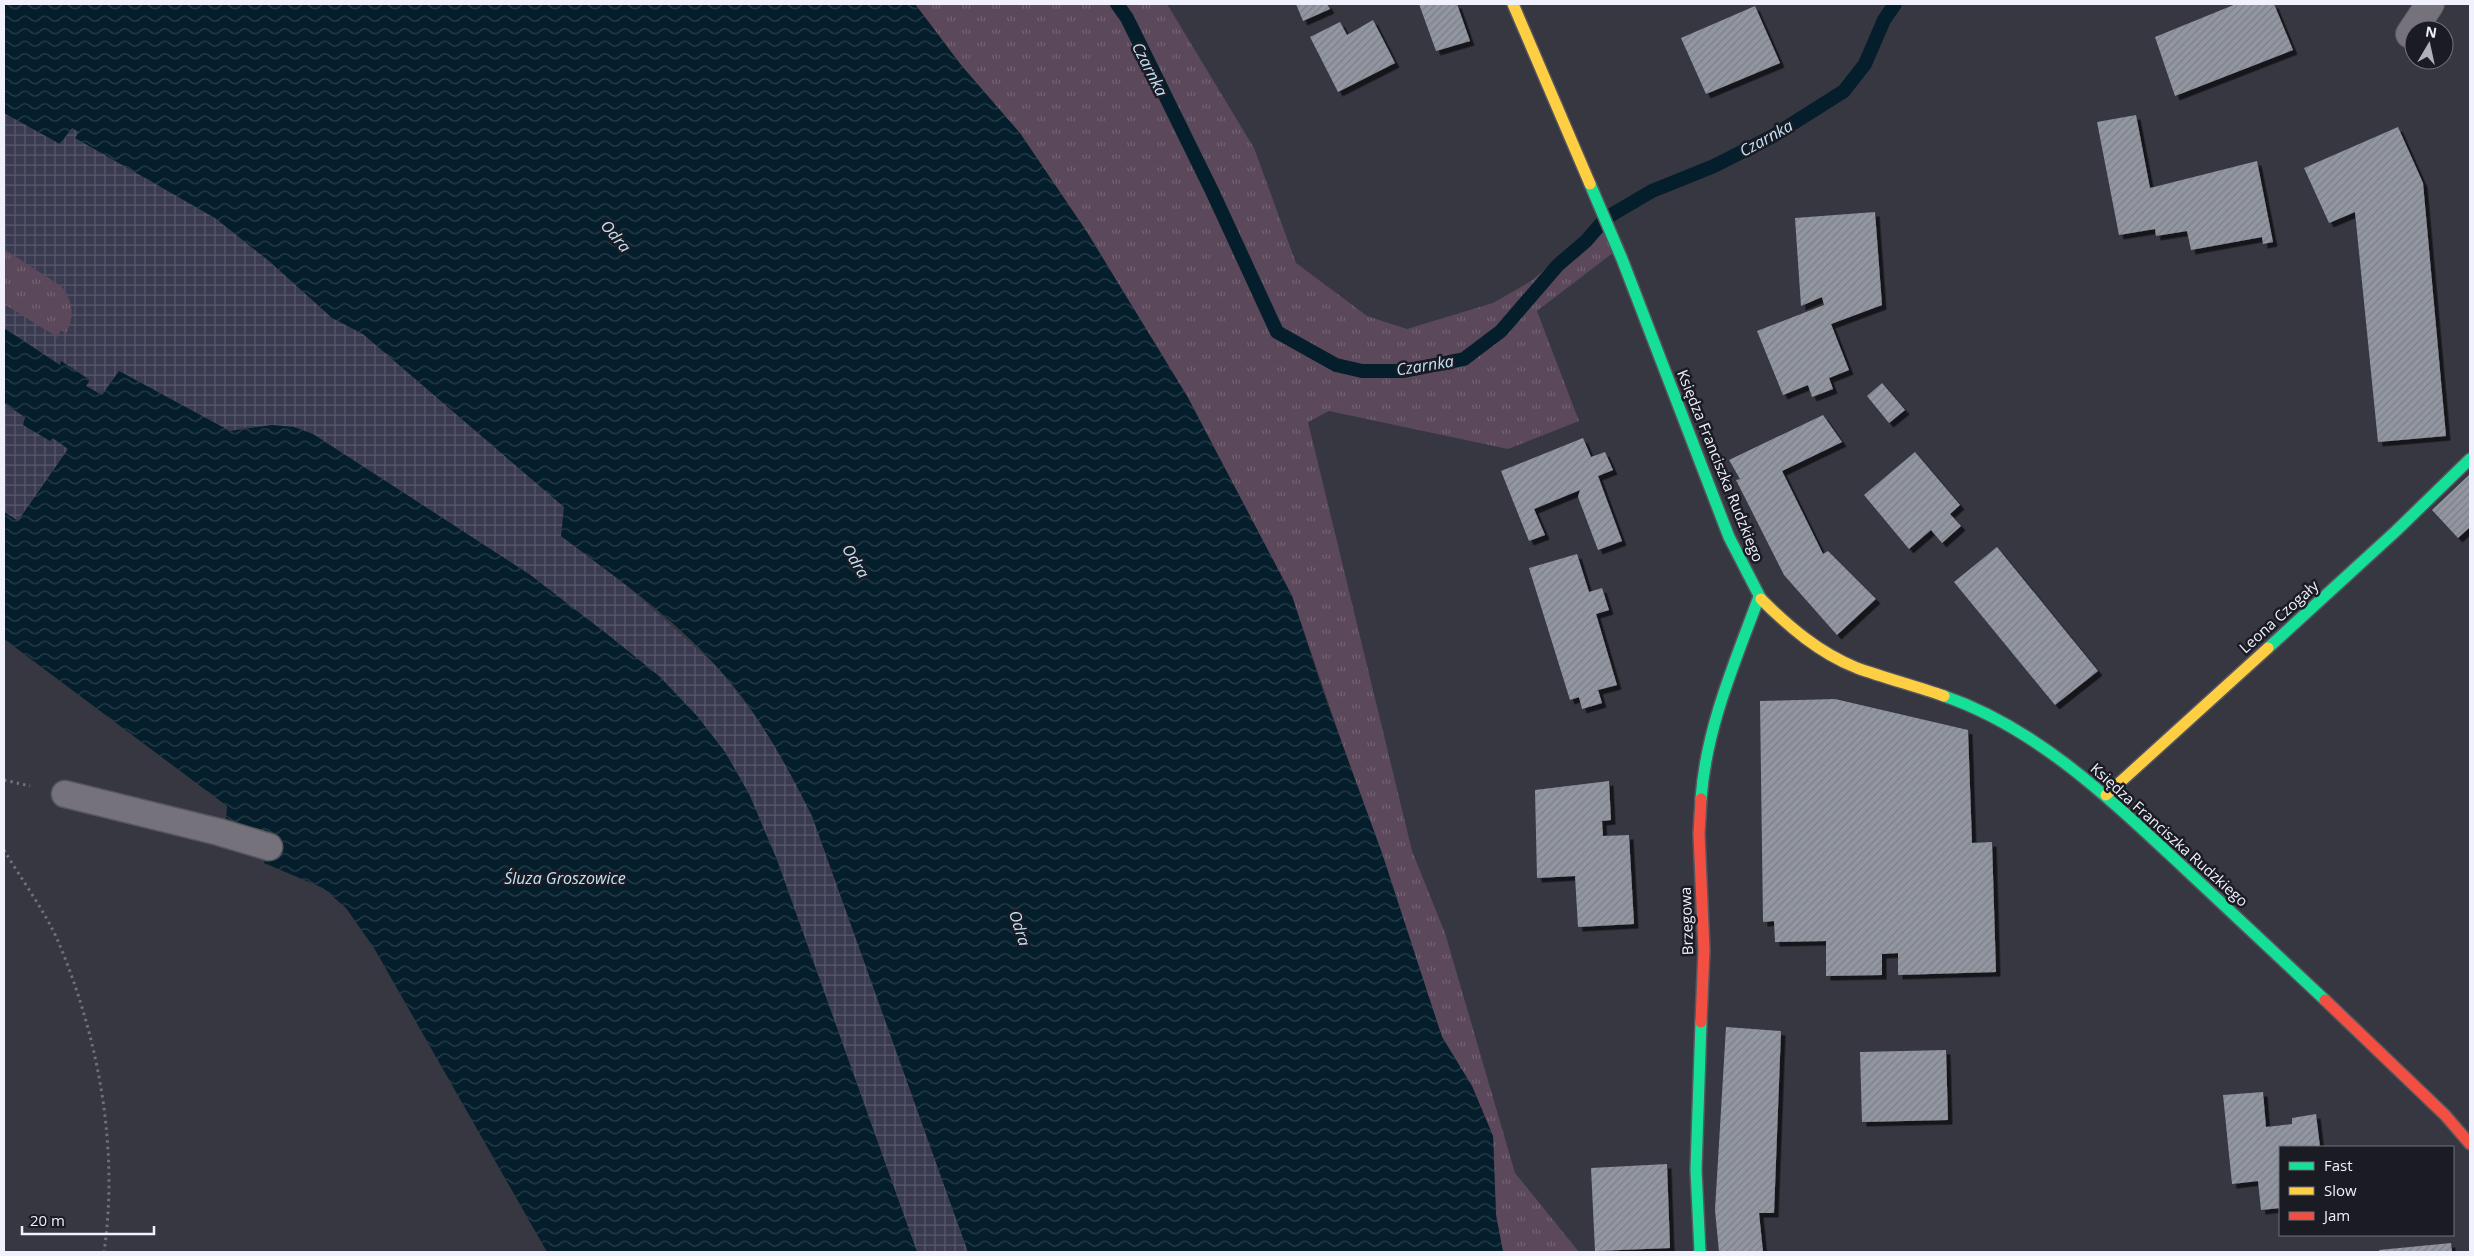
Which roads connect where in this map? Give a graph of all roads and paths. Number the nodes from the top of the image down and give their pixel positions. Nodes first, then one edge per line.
1 (1513, 4) edge
2 (2430, 4) edge
3 (2419, 20) edge
4 (2470, 459) edge
5 (1759, 597) junction
6 (64, 794) dead end
7 (2106, 795) junction
8 (269, 847) dead end
9 (4, 850) edge
10 (2470, 1144) edge
11 (104, 1252) edge
12 (1700, 1252) edge

1 - 5 street, Księdza Franciszka Rudzkiego
2 - 3 street
4 - 7 street, Leona Czogały
5 - 7 street, Księdza Franciszka Rudzkiego
5 - 12 street, Brzegowa
6 - 8 lane
7 - 10 street, Księdza Franciszka Rudzkiego
9 - 11 path

